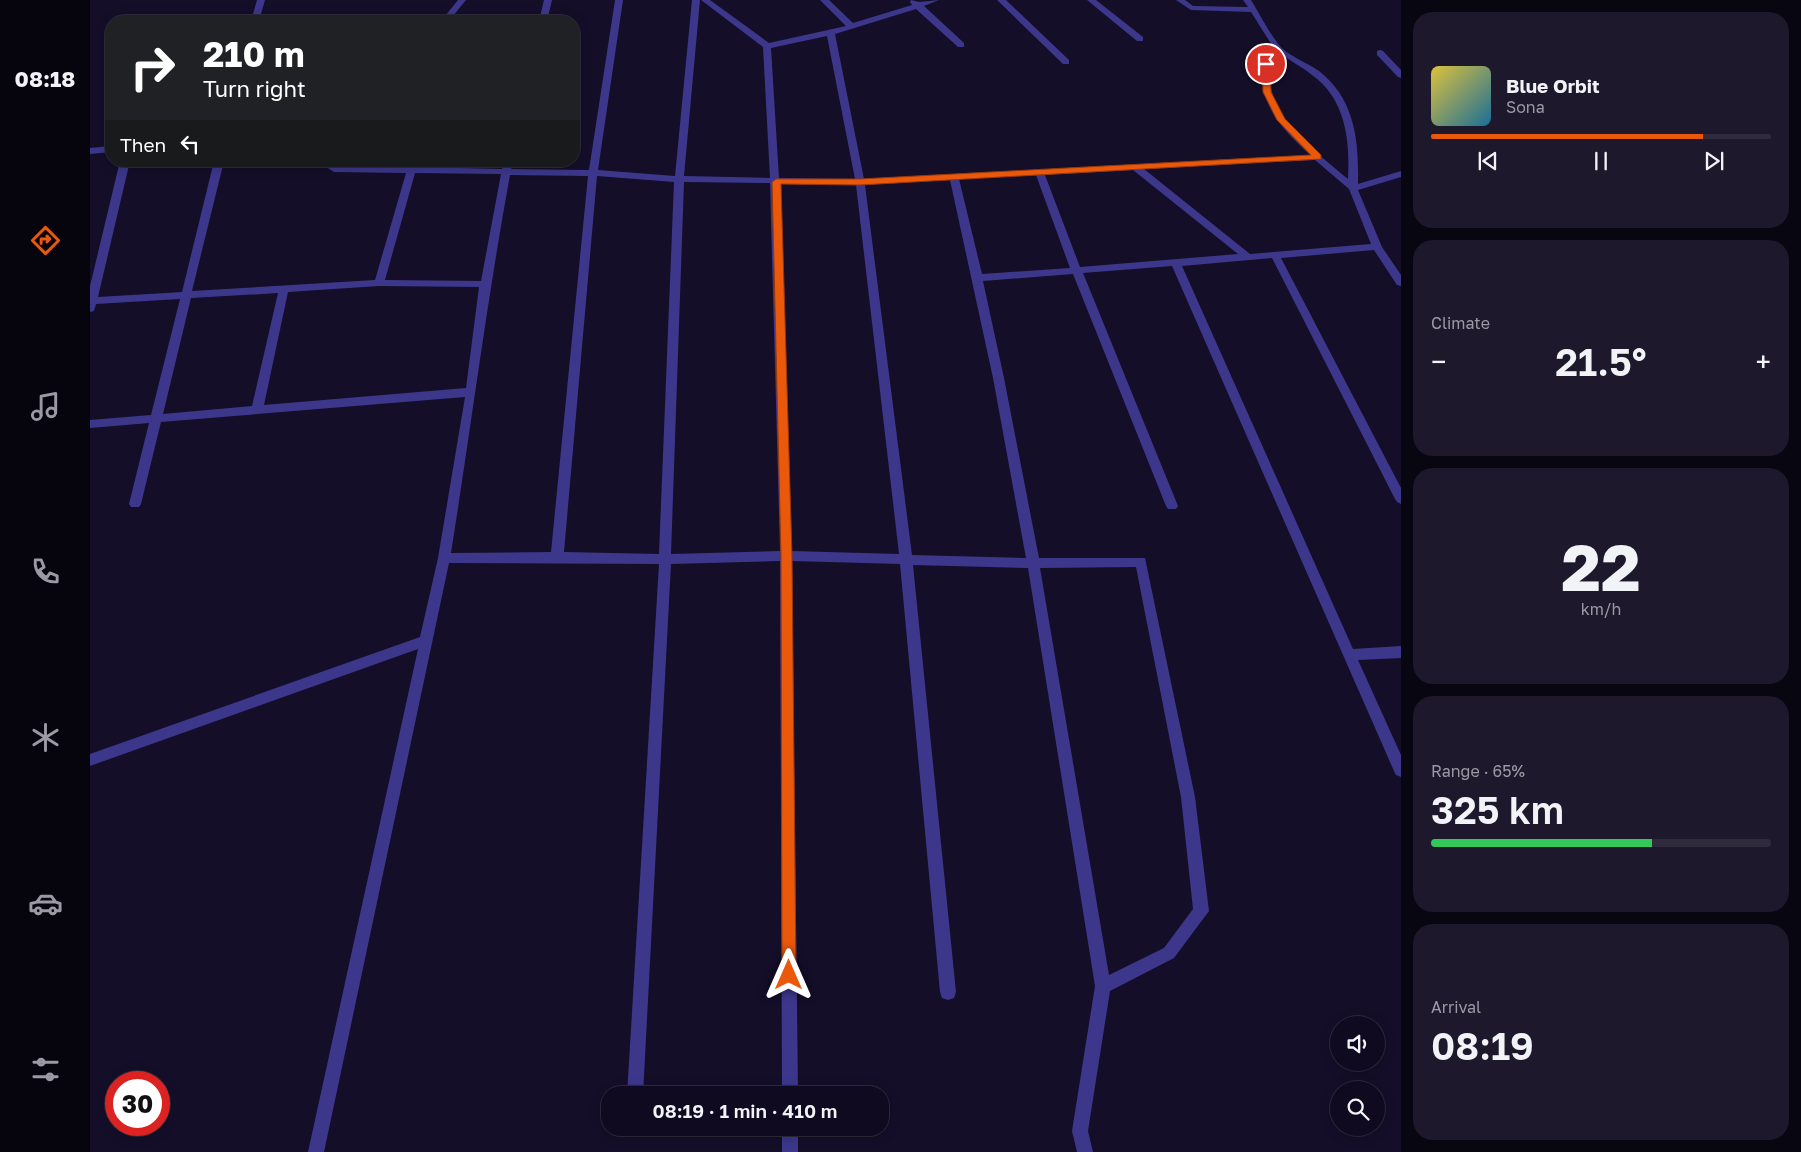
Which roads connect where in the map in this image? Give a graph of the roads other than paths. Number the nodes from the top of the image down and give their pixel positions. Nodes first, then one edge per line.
1 (261, 0) edge
2 (462, 0) edge
3 (548, 0) edge
4 (619, 0) edge
5 (696, 0) edge
6 (705, 0) edge
7 (824, 0) edge
8 (935, 0) edge
9 (1001, 0) edge
10 (1091, 0) edge
11 (1180, 0) edge
12 (1247, 0) edge
13 (914, 2) edge
14 (1254, 10) junction
15 (257, 15) edge
16 (450, 15) edge
17 (544, 15) edge
18 (852, 26) junction
19 (832, 33) junction
20 (1140, 39) dead end
21 (767, 46) junction
22 (961, 46) dead end
23 (1279, 50) junction
24 (1380, 53) dead end
25 (1066, 62) dead end
26 (1401, 75) edge
27 (105, 149) edge
28 (90, 150) edge
29 (1318, 157) junction
30 (124, 167) edge
31 (218, 167) edge
32 (331, 167) edge
33 (387, 167) edge
34 (413, 167) edge
35 (426, 167) edge
36 (506, 167) edge
37 (1136, 167) junction
38 (1039, 172) junction
39 (505, 173) junction
40 (593, 174) junction
41 (1401, 174) edge
42 (954, 177) junction
43 (679, 179) junction
44 (776, 182) junction
45 (860, 182) junction
46 (1353, 188) junction
47 (1377, 247) junction
48 (1276, 255) junction
49 (1248, 257) junction
50 (1175, 262) junction
51 (1076, 269) junction
52 (979, 278) junction
53 (379, 282) junction
54 (1401, 283) edge
55 (485, 284) junction
56 (284, 288) junction
57 (187, 295) junction
58 (91, 303) edge
59 (471, 392) junction
60 (257, 411) junction
61 (157, 419) junction
62 (90, 424) edge
63 (1401, 499) edge
64 (135, 504) dead end
65 (1172, 506) dead end
66 (787, 556) junction
67 (558, 557) junction
68 (444, 558) junction
69 (665, 559) junction
70 (906, 560) junction
71 (1033, 562) junction
72 (426, 640) junction
73 (1401, 652) edge
74 (1351, 655) junction
75 (90, 760) edge
76 (1401, 771) edge
77 (1102, 986) junction
78 (948, 992) dead end
79 (636, 1086) edge
80 (790, 1086) edge
81 (790, 1136) edge
82 (316, 1152) edge
83 (790, 1152) edge
84 (1085, 1152) edge

1 - 15 street
2 - 16 street
3 - 17 street
4 - 40 street
5 - 43 street
6 - 21 street
7 - 18 street
8 - 13 street
9 - 25 street
10 - 20 street
11 - 14 street
12 - 14 street
13 - 18 street
13 - 22 street
14 - 23 street
18 - 19 street
19 - 21 street
19 - 45 street
21 - 44 street
23 - 29 street
23 - 46 street
24 - 26 street
27 - 28 street
29 - 37 street
29 - 46 street
30 - 58 street
31 - 57 street
32 - 33 street
34 - 53 street
35 - 39 street
36 - 39 street
37 - 38 street
37 - 49 street
38 - 42 street
38 - 51 street
39 - 40 street
39 - 55 street
40 - 43 street
40 - 67 street
41 - 46 street
42 - 45 street
42 - 52 street
43 - 44 street
43 - 69 street
44 - 45 street
44 - 66 street
45 - 70 street
46 - 47 street
47 - 48 street
47 - 54 street
48 - 49 street
48 - 63 street
49 - 50 street
50 - 51 street
50 - 74 street
51 - 52 street
51 - 65 street
52 - 71 street
53 - 55 street
53 - 56 street
55 - 59 street
56 - 57 street
56 - 60 street
57 - 58 street
57 - 61 street
59 - 60 street
59 - 68 street
60 - 61 street
61 - 62 street
61 - 64 street
66 - 69 street
66 - 70 street
66 - 80 street
67 - 68 street
67 - 69 street
68 - 72 street
69 - 79 street
70 - 71 street
70 - 78 street
71 - 77 street
71 - 77 street
72 - 75 street
72 - 82 street
73 - 74 street
74 - 76 street
77 - 84 street
81 - 83 street

